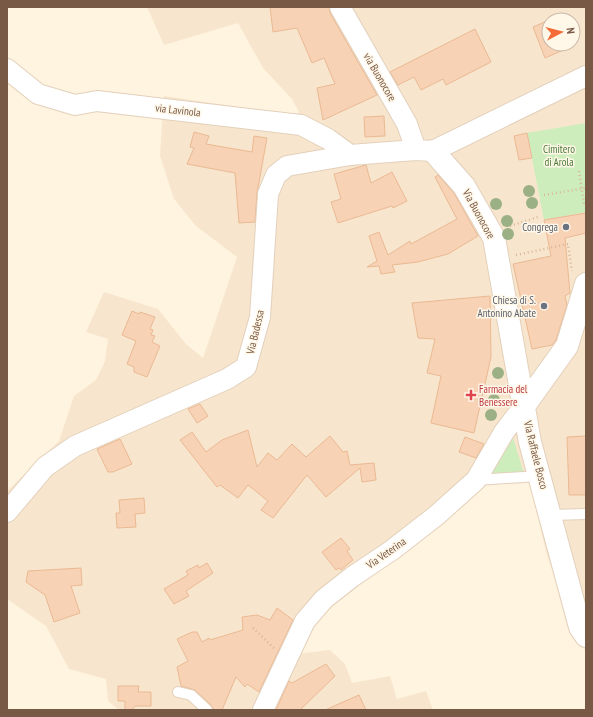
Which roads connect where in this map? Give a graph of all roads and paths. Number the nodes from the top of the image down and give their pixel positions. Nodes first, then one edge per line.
1 (340, 7) edge
2 (7, 69) edge
3 (586, 76) edge
4 (424, 150) junction
5 (350, 155) junction
6 (579, 171) dead end
7 (582, 188) junction
8 (586, 188) edge
9 (544, 195) dead end
10 (584, 204) dead end
11 (538, 217) dead end
12 (506, 228) dead end
13 (508, 256) dead end
14 (579, 278) edge
15 (558, 358) junction
16 (516, 364) junction
17 (524, 406) junction
18 (539, 476) junction
19 (476, 480) junction
20 (7, 512) edge
21 (586, 514) edge
22 (551, 515) junction
23 (253, 628) dead end
24 (586, 636) edge
25 (288, 655) junction
26 (178, 692) dead end
27 (268, 707) edge
28 (207, 710) edge

1 - 4 street, via Buonocore
2 - 5 street, via Lavinola
3 - 4 street
4 - 5 street, Via Badessa
4 - 16 street, Via Buonocore
5 - 20 street, Via Badessa
6 - 7 path
7 - 8 path
7 - 9 path
7 - 10 path
11 - 12 path
13 - 14 path
14 - 15 street, Via Raffaele Bosco
15 - 16 street
15 - 17 street, Via Raffaele Bosco
16 - 17 street, Via Buonocore
17 - 18 street, Via Raffaele Bosco
17 - 19 street, Via Veterina
18 - 19 lane
18 - 22 street, Via Raffaele Bosco
19 - 25 street, Via Veterina
21 - 22 lane
22 - 24 street, Via Raffaele Bosco
23 - 25 path
25 - 27 street, Via Veterina
26 - 28 lane

